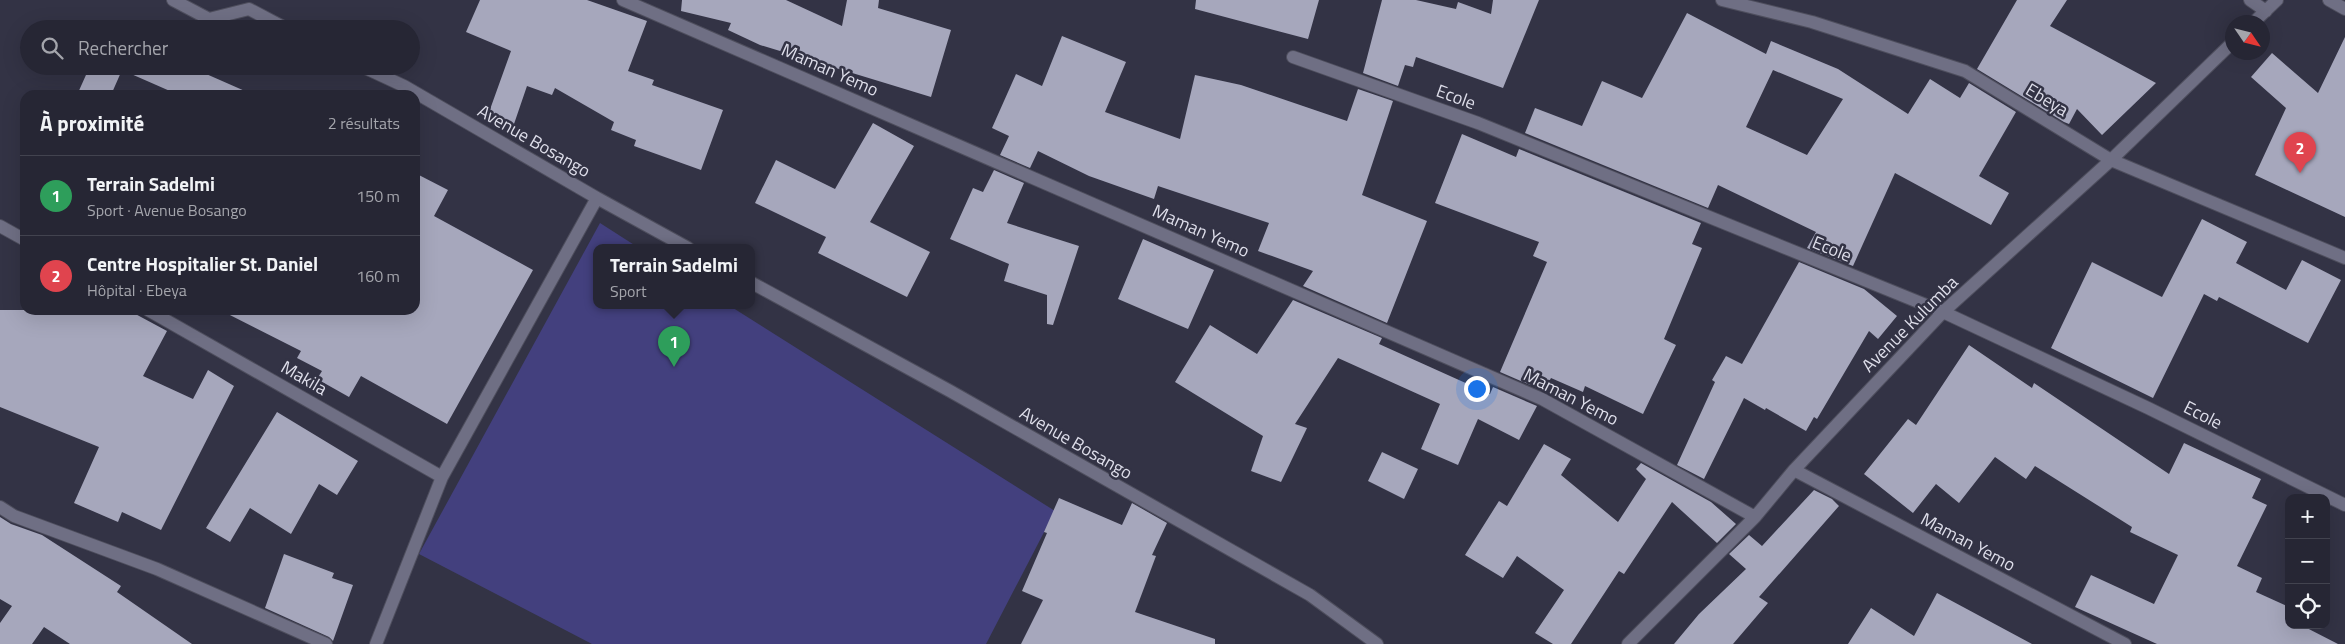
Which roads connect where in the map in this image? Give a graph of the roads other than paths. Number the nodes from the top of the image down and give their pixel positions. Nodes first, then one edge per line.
1 (173, 0) edge
2 (622, 0) edge
3 (1722, 0) edge
4 (2250, 0) edge
5 (2277, 0) edge
6 (2329, 0) edge
7 (252, 4) edge
8 (2345, 9) edge
9 (2266, 11) junction
10 (2262, 15) edge
11 (274, 20) edge
12 (2225, 50) edge
13 (1293, 57) dead end
14 (380, 75) edge
15 (411, 90) edge
16 (420, 95) edge
17 (2112, 160) junction
18 (597, 198) junction
19 (0, 226) edge
20 (20, 237) edge
21 (681, 244) edge
22 (2345, 258) edge
23 (755, 285) edge
24 (1943, 312) junction
25 (157, 315) edge
26 (1794, 470) junction
27 (442, 477) junction
28 (2345, 505) edge
29 (0, 507) edge
30 (1754, 517) junction
31 (326, 644) edge
32 (376, 644) edge
33 (1377, 644) edge
34 (1628, 644) edge
35 (2125, 644) edge

1 - 7 street
2 - 30 street, Maman Yemo
3 - 17 street, Ebeya
4 - 9 street
5 - 9 street
6 - 8 street
7 - 11 street
9 - 10 street
12 - 17 street, Avenue Kulumba
13 - 24 street, Ecole
14 - 15 street, Avenue Bosango
16 - 18 street, Avenue Bosango
17 - 22 street, Ebeya
17 - 24 street, Avenue Kulumba
18 - 21 street, Avenue Bosango
18 - 27 street
19 - 20 street
23 - 33 street, Avenue Bosango
24 - 26 street, Avenue Kulumba
24 - 28 street, Ecole
25 - 27 street, Makila
26 - 30 street, Avenue Kulumba
26 - 35 street, Maman Yemo
27 - 32 street
29 - 31 street
30 - 34 street, Avenue Kulumba

